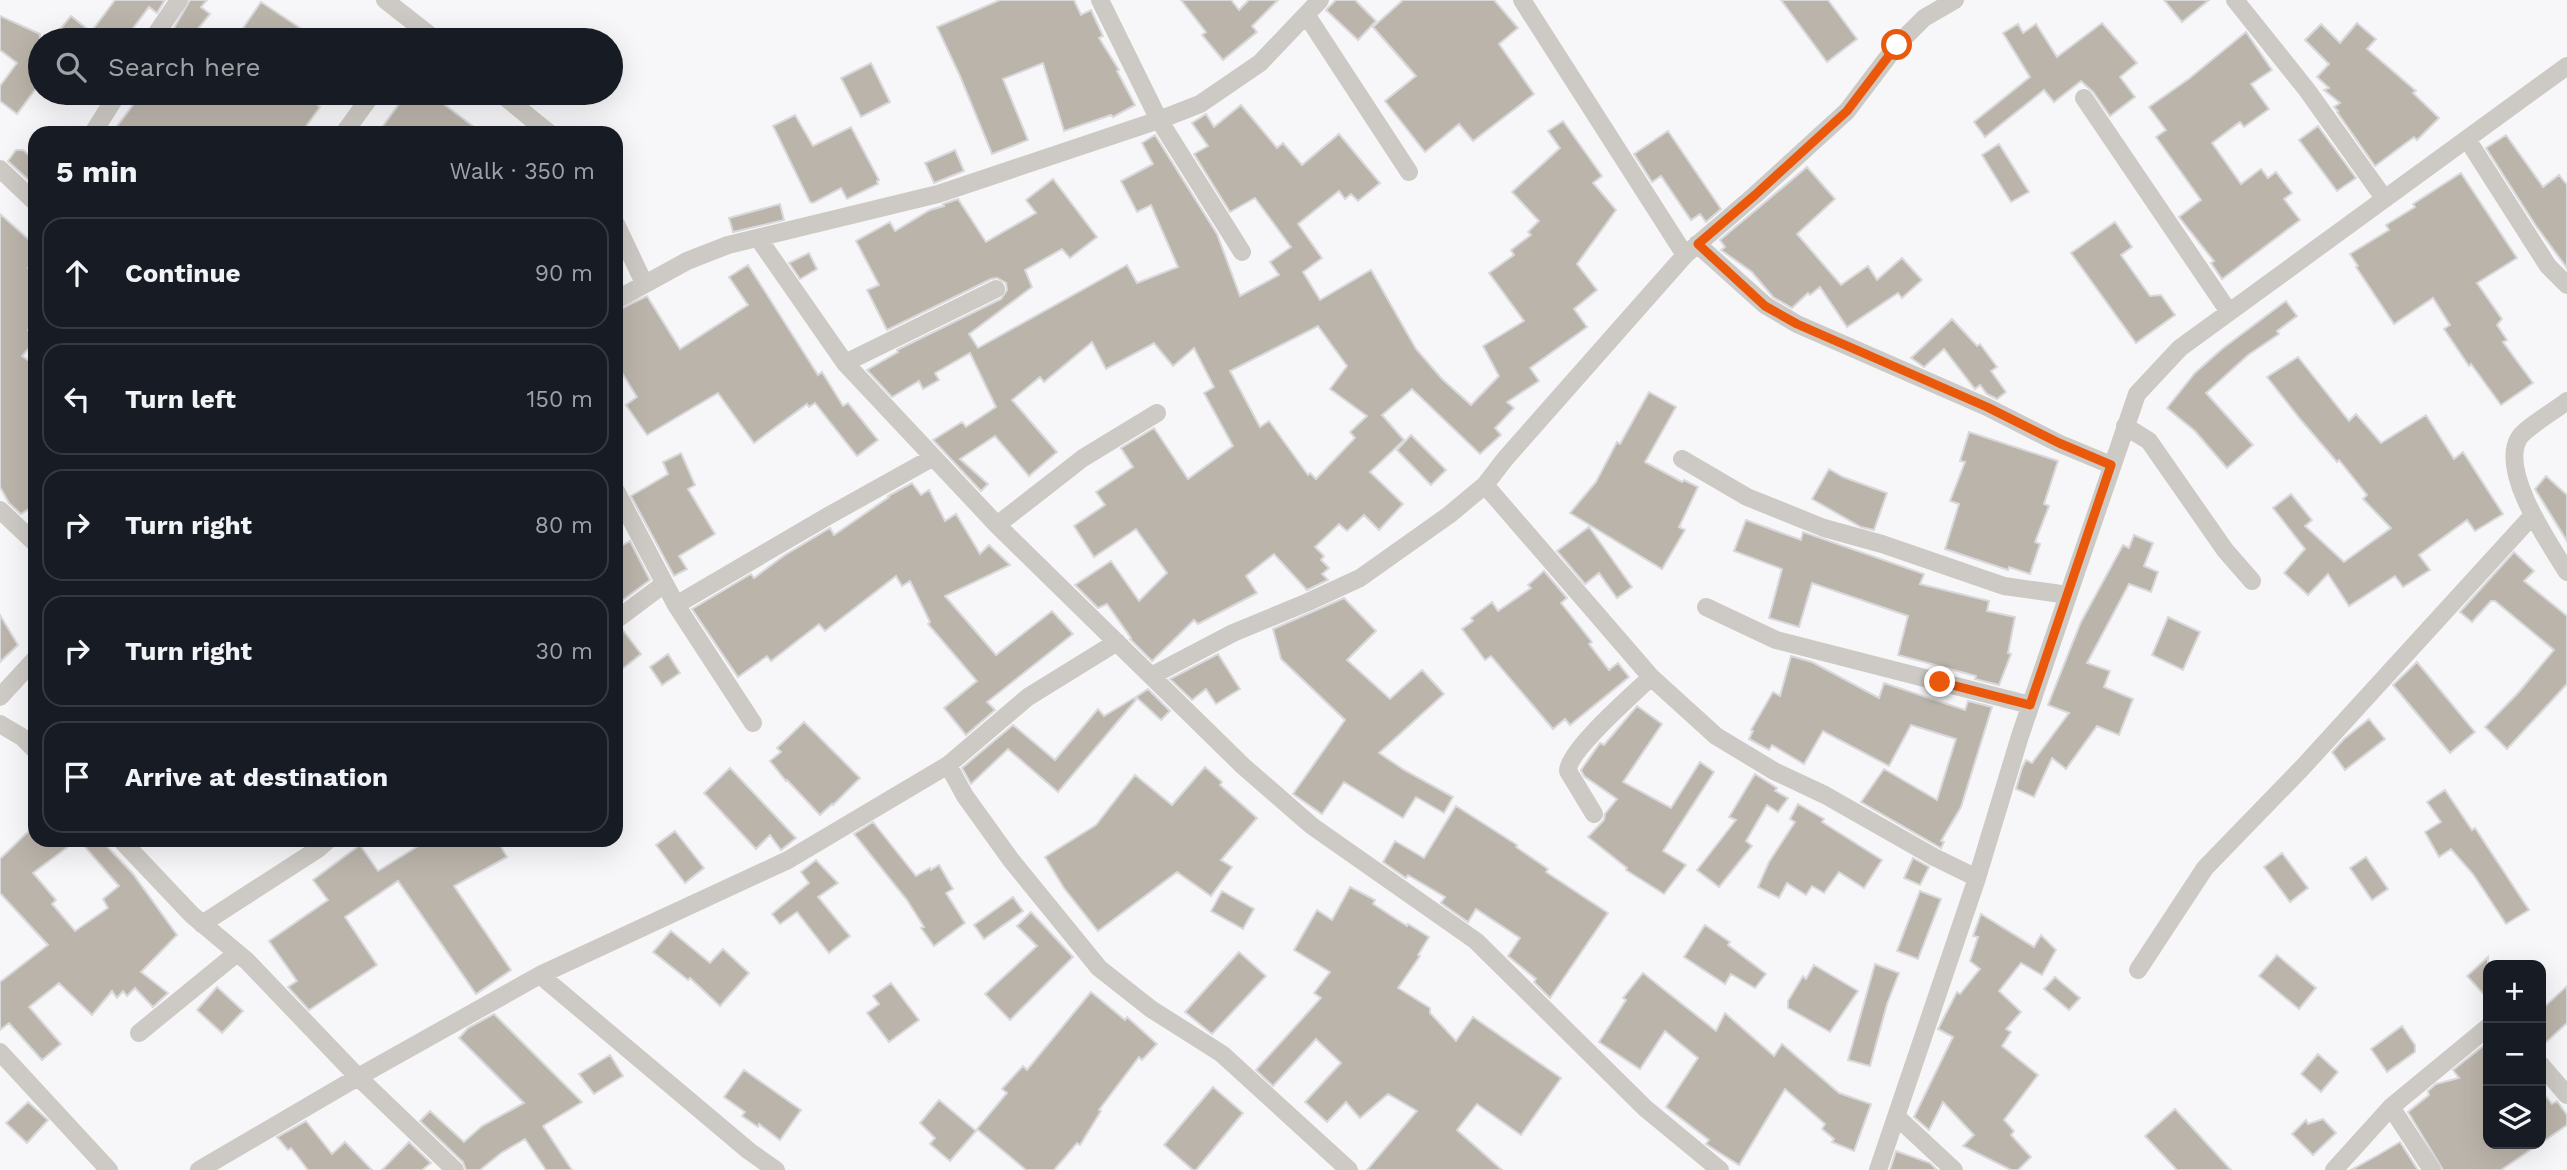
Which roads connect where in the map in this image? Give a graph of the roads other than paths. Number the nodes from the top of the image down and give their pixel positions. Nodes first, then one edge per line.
1 (179, 0) edge
2 (385, 0) edge
3 (1100, 0) edge
4 (1321, 0) edge
5 (1522, 0) edge
6 (1955, 0) edge
7 (2235, 0) edge
8 (1307, 16) junction
9 (160, 28) edge
10 (410, 28) edge
11 (2567, 66) edge
12 (2084, 99) dead end
13 (110, 105) edge
14 (364, 105) edge
15 (515, 105) edge
16 (1159, 120) junction
17 (97, 126) edge
18 (349, 126) edge
19 (540, 126) edge
20 (2467, 139) junction
21 (0, 169) edge
22 (1409, 172) dead end
23 (28, 195) edge
24 (2384, 198) junction
25 (758, 238) junction
26 (623, 239) edge
27 (1691, 250) junction
28 (1242, 252) dead end
29 (644, 283) junction
30 (2567, 285) edge
31 (996, 289) dead end
32 (623, 296) edge
33 (2229, 312) junction
34 (845, 363) junction
35 (2567, 401) edge
36 (1157, 413) dead end
37 (2125, 426) junction
38 (932, 458) junction
39 (1682, 458) dead end
40 (2111, 465) junction
41 (1485, 485) junction
42 (623, 505) edge
43 (0, 510) edge
44 (2533, 515) junction
45 (997, 525) junction
46 (28, 536) edge
47 (2567, 572) edge
48 (2252, 581) dead end
49 (664, 584) junction
50 (2068, 595) junction
51 (676, 605) junction
52 (1706, 607) dead end
53 (623, 615) edge
54 (1117, 642) junction
55 (28, 667) edge
56 (1153, 675) junction
57 (1651, 677) junction
58 (0, 697) edge
59 (2030, 705) junction
60 (753, 723) dead end
61 (0, 724) edge
62 (28, 743) edge
63 (948, 765) junction
64 (1594, 814) dead end
65 (128, 847) edge
66 (320, 847) edge
67 (1977, 878) junction
68 (202, 924) junction
69 (237, 953) junction
70 (2138, 970) dead end
71 (540, 975) junction
72 (2483, 1031) edge
73 (139, 1033) dead end
74 (0, 1052) edge
75 (2546, 1071) edge
76 (358, 1077) junction
77 (2567, 1095) edge
78 (2391, 1107) junction
79 (1896, 1117) junction
80 (109, 1170) edge
81 (199, 1170) edge
82 (455, 1170) edge
83 (776, 1170) edge
84 (1349, 1170) edge
85 (1720, 1170) edge
86 (1878, 1170) edge
87 (1954, 1170) edge
88 (2334, 1170) edge
89 (2432, 1170) edge

1 - 9 street
2 - 10 street
3 - 16 street
4 - 8 street
5 - 27 street
6 - 27 street
7 - 24 street
8 - 16 street
8 - 22 street
11 - 20 street
12 - 33 street
13 - 17 street
14 - 18 street
15 - 19 street
16 - 25 street
16 - 28 street
20 - 24 street
20 - 30 street
21 - 23 street
24 - 33 street
25 - 29 street
25 - 34 street
26 - 29 street
27 - 40 street
27 - 41 street
29 - 32 street
31 - 34 street
33 - 37 street
34 - 38 street
35 - 44 street
36 - 45 street
37 - 40 street
37 - 48 street
38 - 45 street
38 - 51 street
39 - 50 street
40 - 50 street
41 - 56 street
41 - 57 street
42 - 49 street
43 - 46 street
44 - 47 street
44 - 70 street
45 - 54 street
49 - 51 street
49 - 53 street
50 - 59 street
51 - 60 street
52 - 59 street
54 - 56 street
54 - 63 street
55 - 58 street
56 - 85 street
57 - 64 street
57 - 67 street
59 - 67 street
61 - 62 street
63 - 71 street
63 - 84 street
65 - 68 street
66 - 68 street
67 - 79 street
68 - 69 street
69 - 73 street
69 - 76 street
71 - 76 street
71 - 83 street
72 - 78 street
74 - 80 street
75 - 77 street
76 - 81 street
76 - 82 street
78 - 88 street
78 - 89 street
79 - 86 street
79 - 87 street

